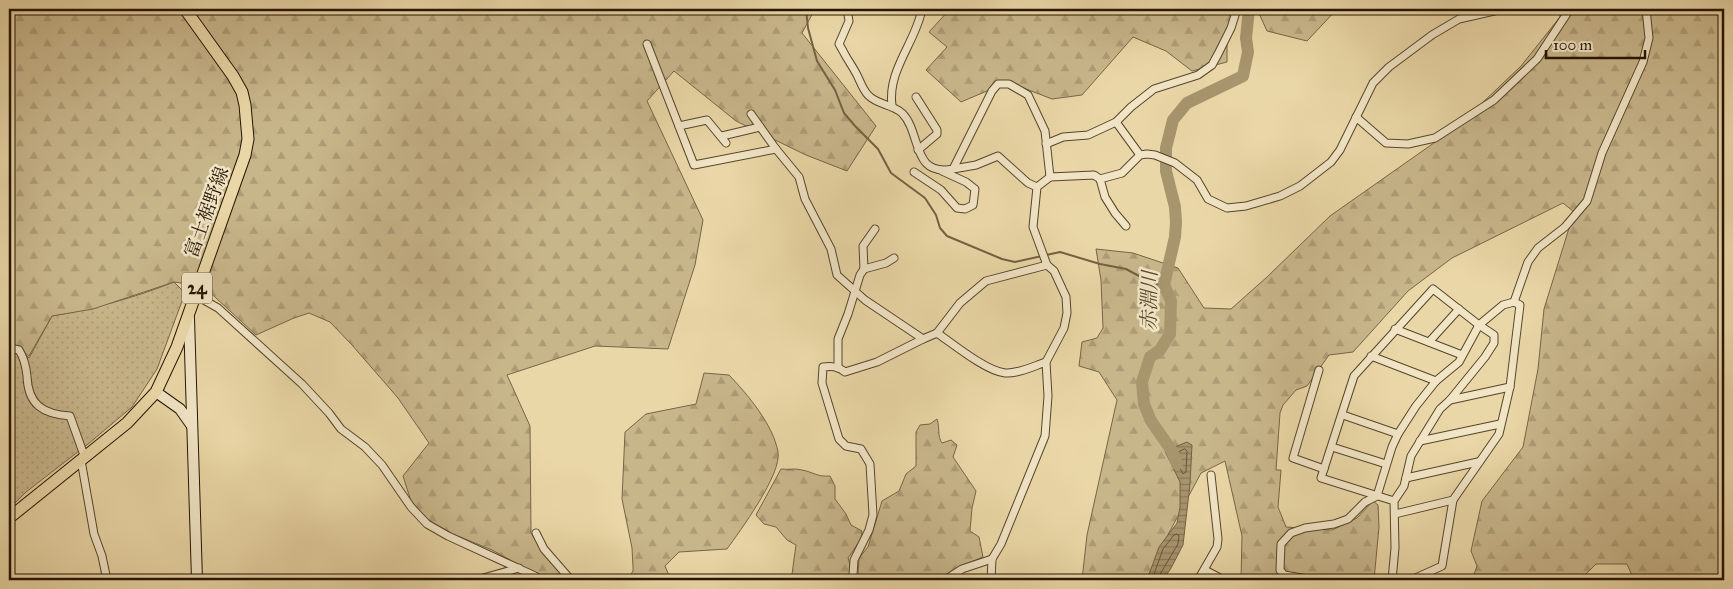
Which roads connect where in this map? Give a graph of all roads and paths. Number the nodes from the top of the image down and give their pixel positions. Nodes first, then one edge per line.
1 (185, 9) edge
2 (847, 9) edge
3 (922, 9) edge
4 (1237, 9) edge
5 (1503, 9) edge
6 (1570, 9) edge
7 (1646, 9) edge
8 (647, 44) dead end
9 (916, 97) dead end
10 (892, 106) junction
11 (751, 114) dead end
12 (1356, 116) junction
13 (1116, 122) junction
14 (679, 126) junction
15 (760, 127) junction
16 (1046, 144) junction
17 (776, 149) junction
18 (918, 150) junction
19 (1140, 155) junction
20 (953, 169) junction
21 (942, 170) junction
22 (914, 172) dead end
23 (1050, 177) junction
24 (1100, 179) junction
25 (1037, 187) junction
26 (1126, 226) dead end
27 (875, 229) dead end
28 (894, 258) dead end
29 (1046, 263) junction
30 (864, 269) junction
31 (855, 291) junction
32 (195, 295) junction
33 (1514, 302) junction
34 (1458, 308) junction
35 (189, 312) junction
36 (1479, 325) junction
37 (1396, 329) junction
38 (937, 334) junction
39 (923, 339) junction
40 (1429, 342) junction
41 (9, 348) edge
42 (1462, 355) junction
43 (1371, 356) junction
44 (1046, 362) junction
45 (838, 368) junction
46 (1319, 370) dead end
47 (1436, 381) junction
48 (1510, 387) junction
49 (156, 392) junction
50 (1450, 400) junction
51 (1343, 415) junction
52 (1500, 424) junction
53 (194, 429) junction
54 (1398, 434) junction
55 (1420, 441) junction
56 (1332, 446) junction
57 (83, 459) junction
58 (1478, 462) junction
59 (1386, 464) junction
60 (1324, 469) junction
61 (1211, 475) dead end
62 (1406, 478) junction
63 (1376, 496) junction
64 (1453, 500) junction
65 (1394, 501) junction
66 (1395, 514) junction
67 (9, 518) edge
68 (536, 533) dead end
69 (992, 559) junction
70 (519, 568) junction
71 (1205, 570) junction
72 (1284, 578) edge
73 (107, 580) edge
74 (197, 580) edge
75 (476, 580) edge
76 (541, 580) edge
77 (571, 580) edge
78 (856, 580) edge
79 (945, 580) edge
80 (991, 580) edge
81 (1198, 580) edge
82 (1224, 580) edge
83 (1314, 580) edge
84 (1392, 580) edge
85 (1411, 580) edge

1 - 32 main road, 富士裾野線 / 24
2 - 10 street
3 - 10 street
4 - 13 street
5 - 12 street
6 - 12 street
7 - 33 street
8 - 14 street
9 - 18 street
10 - 18 street
11 - 15 street
12 - 19 street
13 - 16 street
13 - 19 street
14 - 15 street
14 - 17 street
15 - 17 street
16 - 20 street
16 - 23 street
17 - 31 street
18 - 21 street
19 - 24 street
20 - 21 street
20 - 25 street
21 - 22 street
23 - 24 street
23 - 25 street
24 - 26 street
25 - 29 street
27 - 30 street
28 - 30 street
29 - 38 street
29 - 44 street
30 - 31 street
31 - 39 street
31 - 45 street
32 - 35 main road, 富士裾野線 / 24
32 - 70 street
33 - 36 street
33 - 48 street
34 - 36 street
34 - 37 street
34 - 40 street
35 - 49 main road, 富士裾野線 / 24
35 - 53 street
36 - 42 street
36 - 50 street
37 - 40 street
37 - 43 street
38 - 39 street
38 - 44 street
39 - 45 street
40 - 42 street
41 - 57 street
42 - 47 street
43 - 47 street
43 - 51 street
44 - 69 street
45 - 78 street
46 - 60 street
47 - 54 street
48 - 50 street
48 - 52 street
49 - 53 street
49 - 57 main road, 富士裾野線 / 24
50 - 55 street
51 - 54 street
51 - 56 street
52 - 55 street
52 - 58 street
53 - 74 street
54 - 59 street
55 - 62 street
56 - 59 street
56 - 60 street
57 - 67 main road, 富士裾野線 / 24
57 - 73 street
58 - 62 street
58 - 64 street
59 - 63 street
60 - 63 street
61 - 71 street
62 - 65 street
63 - 65 street
63 - 72 street
64 - 66 street
64 - 85 street
65 - 66 street
66 - 84 street
68 - 77 street
69 - 79 street
69 - 80 street
70 - 75 street
70 - 76 street
71 - 81 street
71 - 82 street
72 - 83 street

